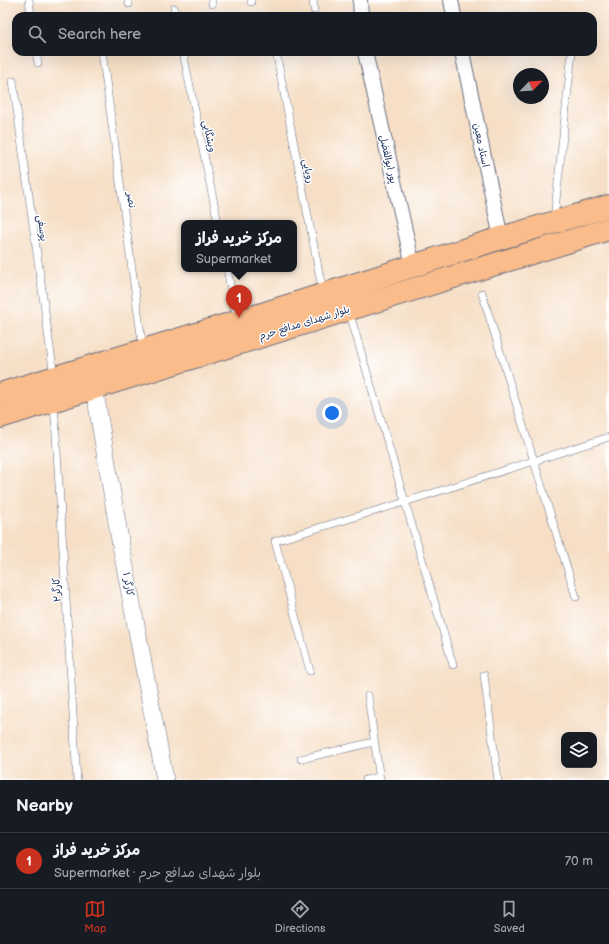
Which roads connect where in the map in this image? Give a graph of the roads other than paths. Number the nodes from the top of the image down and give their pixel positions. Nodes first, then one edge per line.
1 (29, 0) edge
2 (313, 0) edge
3 (360, 0) edge
4 (451, 0) edge
5 (174, 8) dead end
6 (314, 10) dead end
7 (30, 12) edge
8 (174, 12) edge
9 (361, 12) edge
10 (453, 12) edge
11 (37, 56) edge
12 (103, 56) edge
13 (184, 56) edge
14 (277, 56) edge
15 (366, 56) edge
16 (463, 56) edge
17 (572, 56) edge
18 (38, 63) dead end
19 (13, 81) dead end
20 (609, 206) edge
21 (217, 220) edge
22 (553, 224) junction
23 (608, 232) edge
24 (501, 238) junction
25 (413, 266) junction
26 (228, 272) edge
27 (482, 293) dead end
28 (323, 295) junction
29 (349, 309) junction
30 (238, 321) junction
31 (143, 350) junction
32 (54, 377) junction
33 (94, 387) junction
34 (0, 394) edge
35 (54, 400) junction
36 (0, 416) edge
37 (609, 437) edge
38 (534, 461) junction
39 (405, 502) junction
40 (576, 597) dead end
41 (453, 665) dead end
42 (310, 670) dead end
43 (484, 675) dead end
44 (368, 696) dead end
45 (374, 742) junction
46 (301, 759) dead end
47 (380, 779) edge
48 (77, 780) edge
49 (165, 780) edge
50 (366, 780) edge
51 (498, 780) edge

1 - 7 lane
2 - 6 lane
3 - 9 street
4 - 10 street
5 - 8 lane
11 - 18 lane
12 - 31 lane, نصر
13 - 21 lane, ویشگایی
14 - 28 lane, رویایی
15 - 25 street, پور ابوالفضل
16 - 24 street, استاد معین
17 - 22 lane
19 - 32 lane, یوسفی
20 - 22 main road, بلوار شهدای مدافع حرم
22 - 24 main road, بلوار شهدای مدافع حرم
23 - 29 main road, بلوار شهدای مدافع حرم
24 - 25 main road, بلوار شهدای مدافع حرم
25 - 28 main road, بلوار شهدای مدافع حرم
26 - 30 lane
27 - 38 lane
28 - 30 main road, بلوار شهدای مدافع حرم
29 - 33 main road, بلوار شهدای مدافع حرم
29 - 39 lane
30 - 31 main road, بلوار شهدای مدافع حرم
31 - 32 main road, بلوار شهدای مدافع حرم
32 - 34 main road, بلوار شهدای مدافع حرم
33 - 35 main road, بلوار شهدای مدافع حرم
33 - 49 street, کارگر ۱
35 - 36 main road, بلوار شهدای مدافع حرم
35 - 48 lane, کارگر۲
37 - 38 lane
38 - 39 lane
38 - 40 lane
39 - 41 lane
39 - 42 lane
43 - 51 lane
44 - 45 lane
45 - 46 lane
45 - 47 lane
47 - 50 lane

